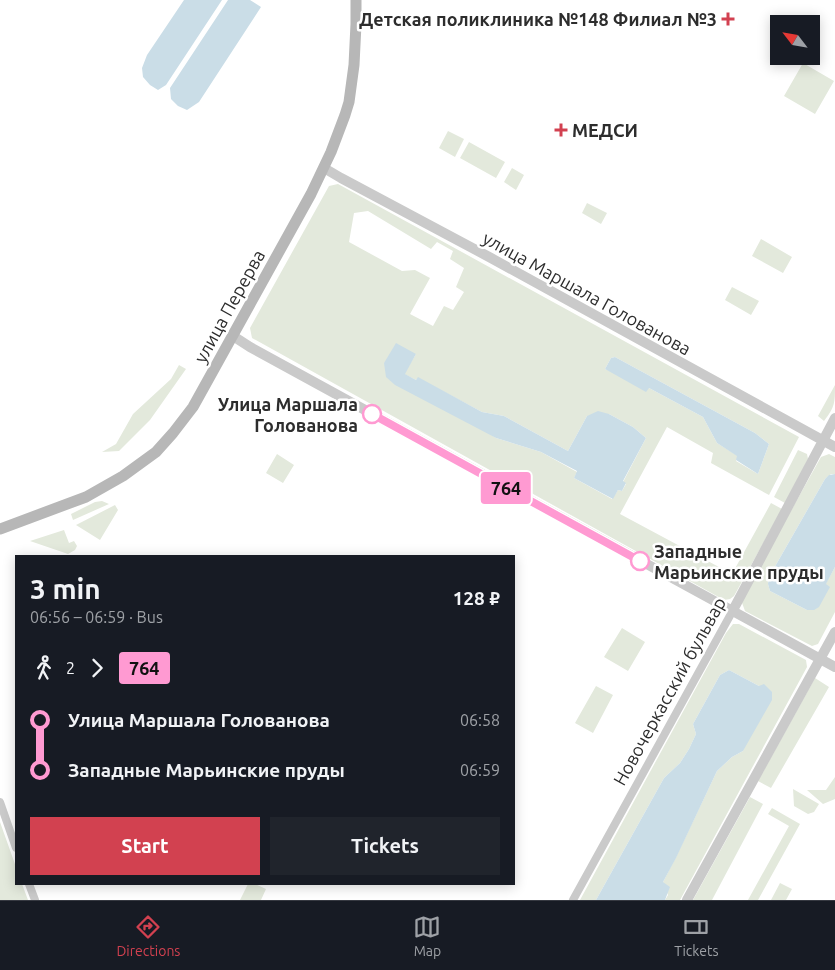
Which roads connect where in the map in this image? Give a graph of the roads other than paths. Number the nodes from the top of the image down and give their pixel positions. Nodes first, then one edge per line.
1 (356, 0) edge
2 (324, 168) junction
3 (233, 336) junction
4 (835, 418) edge
5 (823, 440) junction
6 (835, 447) edge
7 (0, 529) edge
8 (732, 612) junction
9 (835, 632) edge
10 (820, 659) junction
11 (835, 668) edge
12 (0, 802) edge
13 (15, 845) edge
14 (29, 885) edge
15 (35, 900) edge
16 (573, 900) edge
17 (687, 900) edge

1 - 2 main road, улица Перерва
2 - 3 main road, улица Перерва
2 - 5 street, улица Маршала Голованова
3 - 7 main road, улица Перерва
3 - 8 street
4 - 5 street, Новочеркасский бульвар
5 - 6 street, улица Маршала Голованова
5 - 8 street, Новочеркасский бульвар
8 - 10 street
8 - 16 street, Новочеркасский бульвар
9 - 10 street
10 - 11 street
10 - 17 street
12 - 13 street
14 - 15 street

